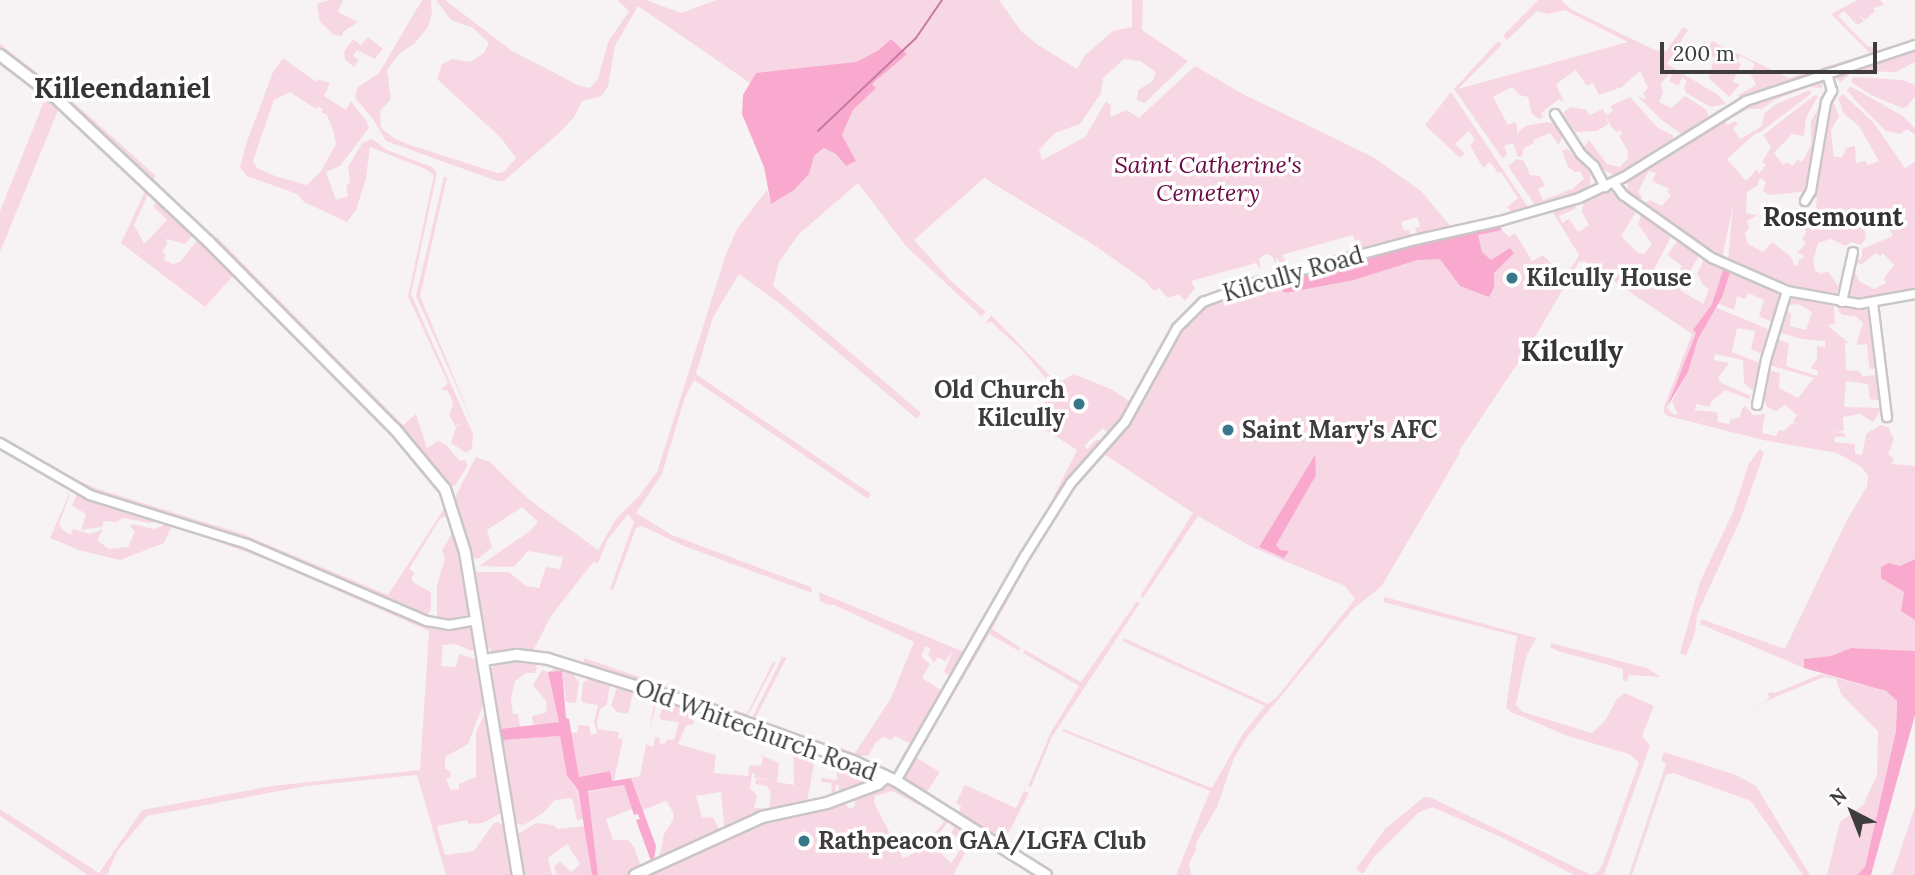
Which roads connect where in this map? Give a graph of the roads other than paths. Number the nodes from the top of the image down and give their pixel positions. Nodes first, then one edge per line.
1 (1915, 45) edge
2 (0, 55) edge
3 (1827, 74) junction
4 (1555, 114) dead end
5 (1610, 185) junction
6 (1805, 201) dead end
7 (1853, 252) dead end
8 (1787, 291) junction
9 (1915, 294) edge
10 (1842, 302) junction
11 (1873, 303) junction
12 (1757, 405) dead end
13 (1887, 417) dead end
14 (0, 443) edge
15 (477, 620) junction
16 (484, 660) junction
17 (891, 779) junction
18 (518, 875) edge
19 (635, 875) edge
20 (1046, 875) edge

1 - 3 street, Kilcully Road
2 - 15 street
3 - 5 street, Kilcully Road
3 - 6 street
4 - 5 street
5 - 8 street
5 - 17 street, Kilcully Road
7 - 10 street
8 - 10 street
8 - 12 street
9 - 11 street
10 - 11 street
11 - 13 street
14 - 15 street
15 - 16 street
16 - 17 street, Old Whitechurch Road
16 - 18 street
17 - 19 street
17 - 20 street, Old Whitechurch Road

